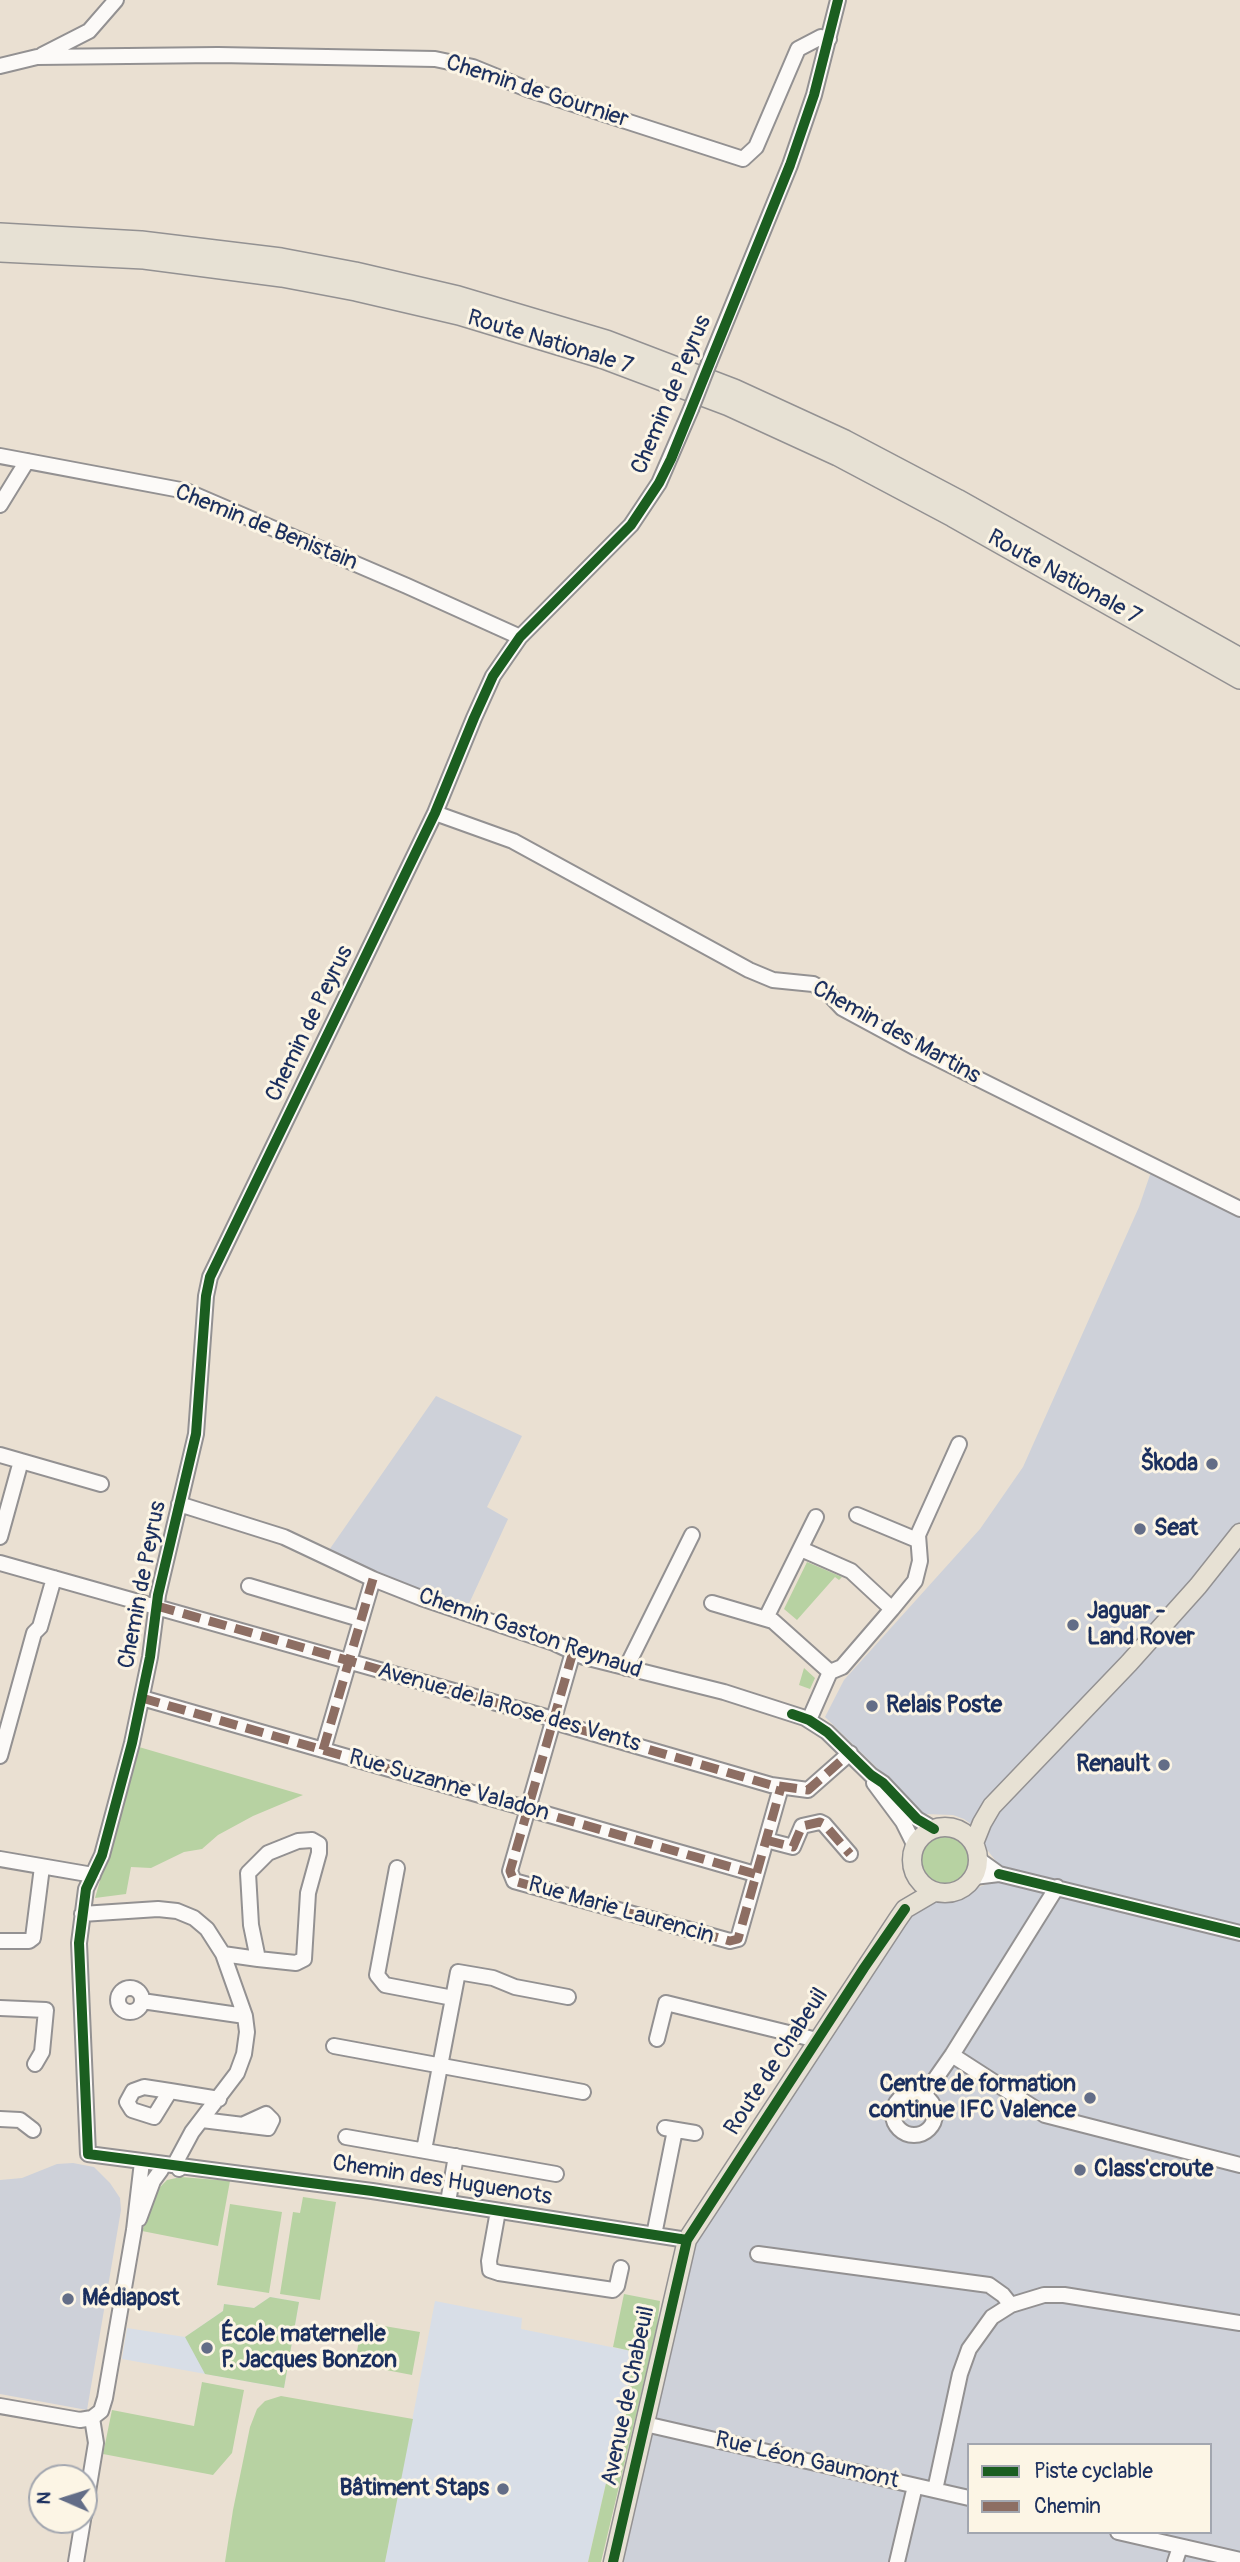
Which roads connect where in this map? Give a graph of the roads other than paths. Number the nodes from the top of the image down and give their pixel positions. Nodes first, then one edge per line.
1 (116, 0) edge
2 (838, 0) edge
3 (829, 39) junction
4 (37, 57) junction
5 (0, 66) edge
6 (0, 234) edge
7 (0, 251) edge
8 (0, 456) edge
9 (27, 461) junction
10 (0, 505) edge
11 (520, 637) junction
12 (1240, 659) edge
13 (1240, 678) edge
14 (435, 813) junction
15 (1240, 1209) edge
16 (959, 1444) dead end
17 (0, 1455) edge
18 (21, 1461) junction
19 (102, 1484) dead end
20 (179, 1504) junction
21 (857, 1515) dead end
22 (816, 1517) dead end
23 (1240, 1533) edge
24 (692, 1535) dead end
25 (0, 1537) edge
26 (917, 1541) junction
27 (801, 1549) junction
28 (0, 1563) edge
29 (54, 1578) junction
30 (373, 1579) junction
31 (249, 1586) dead end
32 (712, 1603) dead end
33 (157, 1606) junction
34 (892, 1609) junction
35 (766, 1618) junction
36 (360, 1619) junction
37 (573, 1652) junction
38 (348, 1661) junction
39 (626, 1668) junction
40 (830, 1672) junction
41 (142, 1698) junction
42 (809, 1720) junction
43 (554, 1722) junction
44 (323, 1750) junction
45 (850, 1753) junction
46 (0, 1756) edge
47 (871, 1775) junction
48 (781, 1787) junction
49 (992, 1807) junction
50 (529, 1809) junction
51 (934, 1829) junction
52 (958, 1829) junction
53 (765, 1840) junction
54 (915, 1846) junction
55 (976, 1851) junction
56 (850, 1854) dead end
57 (0, 1859) edge
58 (42, 1867) junction
59 (397, 1868) dead end
60 (755, 1874) junction
61 (999, 1874) junction
62 (93, 1875) junction
63 (915, 1875) junction
64 (974, 1877) junction
65 (1056, 1887) junction
66 (934, 1892) junction
67 (905, 1909) junction
68 (82, 1914) junction
69 (1240, 1933) edge
70 (0, 1941) edge
71 (223, 1954) junction
72 (258, 1959) junction
73 (568, 1997) dead end
74 (453, 1998) junction
75 (142, 2001) dead end
76 (0, 2008) edge
77 (245, 2016) junction
78 (657, 2039) dead end
79 (817, 2040) junction
80 (334, 2046) dead end
81 (951, 2056) junction
82 (35, 2064) dead end
83 (440, 2066) junction
84 (170, 2091) dead end
85 (583, 2092) dead end
86 (924, 2095) dead end
87 (219, 2099) junction
88 (0, 2119) edge
89 (202, 2120) junction
90 (242, 2125) dead end
91 (33, 2130) dead end
92 (695, 2133) dead end
93 (346, 2137) dead end
94 (424, 2150) junction
95 (88, 2154) joint
96 (456, 2156) junction
97 (1240, 2165) edge
98 (182, 2167) junction
99 (151, 2168) junction
100 (556, 2174) dead end
101 (447, 2202) junction
102 (498, 2211) junction
103 (134, 2230) junction
104 (654, 2235) junction
105 (687, 2240) junction
106 (758, 2254) dead end
107 (621, 2268) dead end
108 (1011, 2305) junction
109 (1240, 2323) edge
110 (0, 2406) edge
111 (92, 2418) junction
112 (645, 2424) junction
113 (93, 2464) edge
114 (915, 2486) junction
115 (935, 2490) junction
116 (967, 2498) edge
117 (81, 2534) edge
118 (1126, 2534) edge
119 (1181, 2547) junction
120 (1240, 2560) edge
121 (76, 2562) edge
122 (613, 2562) edge
123 (897, 2562) edge
124 (1175, 2562) edge

1 - 4 street
2 - 3 street, Chemin de Peyrus
3 - 4 street, Chemin de Gournier
3 - 11 street, Chemin de Peyrus, bridge
4 - 5 street, Chemin de Gournier
6 - 12 highway, Route Nationale 7
7 - 13 highway, Route Nationale 7
8 - 9 street, Chemin de Benistain
9 - 10 street
9 - 11 street, Chemin de Benistain
11 - 14 street, Chemin de Peyrus
14 - 15 street, Chemin des Martins
14 - 20 street, Chemin de Peyrus
16 - 26 street
17 - 18 street
18 - 19 street
18 - 25 street
20 - 30 street, Chemin Gaston Reynaud
20 - 33 street, Chemin de Peyrus
21 - 26 street
22 - 27 street
23 - 49 main road
24 - 39 street
26 - 34 street
27 - 34 street
27 - 35 street
28 - 29 street, Avenue de la Rose des Vents
29 - 33 street, Avenue de la Rose des Vents
29 - 46 street
30 - 36 street
30 - 37 street, Chemin Gaston Reynaud
31 - 36 street
32 - 35 street
33 - 38 street, Avenue de la Rose des Vents
33 - 41 street, Chemin de Peyrus
34 - 40 street
35 - 40 street
36 - 38 street
37 - 39 street, Chemin Gaston Reynaud
37 - 43 street, Rue Marie Laurencin
38 - 43 street, Avenue de la Rose des Vents
38 - 44 street
39 - 42 street, Chemin Gaston Reynaud
40 - 42 street
41 - 44 street, Rue Suzanne Valadon
41 - 62 street, Chemin de Peyrus
42 - 45 street, Chemin Gaston Reynaud
43 - 48 street, Avenue de la Rose des Vents
43 - 50 street, Rue Marie Laurencin
44 - 50 street, Rue Suzanne Valadon
45 - 47 street, Chemin Gaston Reynaud
45 - 48 street, Avenue de la Rose des Vents
47 - 51 street, Chemin Gaston Reynaud
47 - 54 street, Chemin Gaston Reynaud
48 - 53 street, Rue Marie Laurencin
49 - 52 main road
49 - 55 main road
50 - 60 street, Rue Suzanne Valadon
50 - 60 street, Rue Marie Laurencin
51 - 52 main road
51 - 54 main road
52 - 55 main road
53 - 56 street
53 - 60 street, Rue Marie Laurencin
54 - 63 main road
55 - 61 street
55 - 64 main road
57 - 58 street
58 - 62 street
58 - 70 street
59 - 74 street
61 - 64 street
61 - 65 street
62 - 68 street, Chemin de Peyrus
63 - 66 main road
63 - 67 main road, Route de Chabeuil
64 - 66 main road
65 - 69 street
65 - 81 street
66 - 67 main road, Route de Chabeuil
67 - 79 main road, Route de Chabeuil
68 - 71 street
68 - 95 street, Chemin de Peyrus
71 - 72 street
71 - 77 street
72 - 72 street
73 - 74 street
74 - 83 street
75 - 77 street
76 - 82 street
77 - 87 street
78 - 79 street
79 - 105 main road, Route de Chabeuil
80 - 83 street
81 - 86 street
81 - 97 street
83 - 85 street
83 - 94 street
84 - 87 street
87 - 89 street
88 - 91 street
89 - 90 street
89 - 98 street
92 - 104 street
93 - 94 street
94 - 96 street
95 - 99 street, Chemin des Huguenots
96 - 100 street
96 - 101 street
98 - 99 street, Chemin des Huguenots
98 - 101 street, Chemin des Huguenots
99 - 103 street
99 - 103 street
101 - 102 street, Chemin des Huguenots
102 - 104 street, Chemin des Huguenots
102 - 107 street
103 - 111 street
104 - 105 street, Chemin des Huguenots
105 - 112 main road, Avenue de Chabeuil
106 - 108 street
108 - 109 street
108 - 115 street
110 - 111 street
111 - 113 street
112 - 114 street, Rue Léon Gaumont
112 - 122 main road, Avenue de Chabeuil
114 - 115 street, Rue Léon Gaumont
114 - 123 street
115 - 116 street, Rue Léon Gaumont
117 - 121 street
118 - 119 street
119 - 120 street
119 - 124 street

